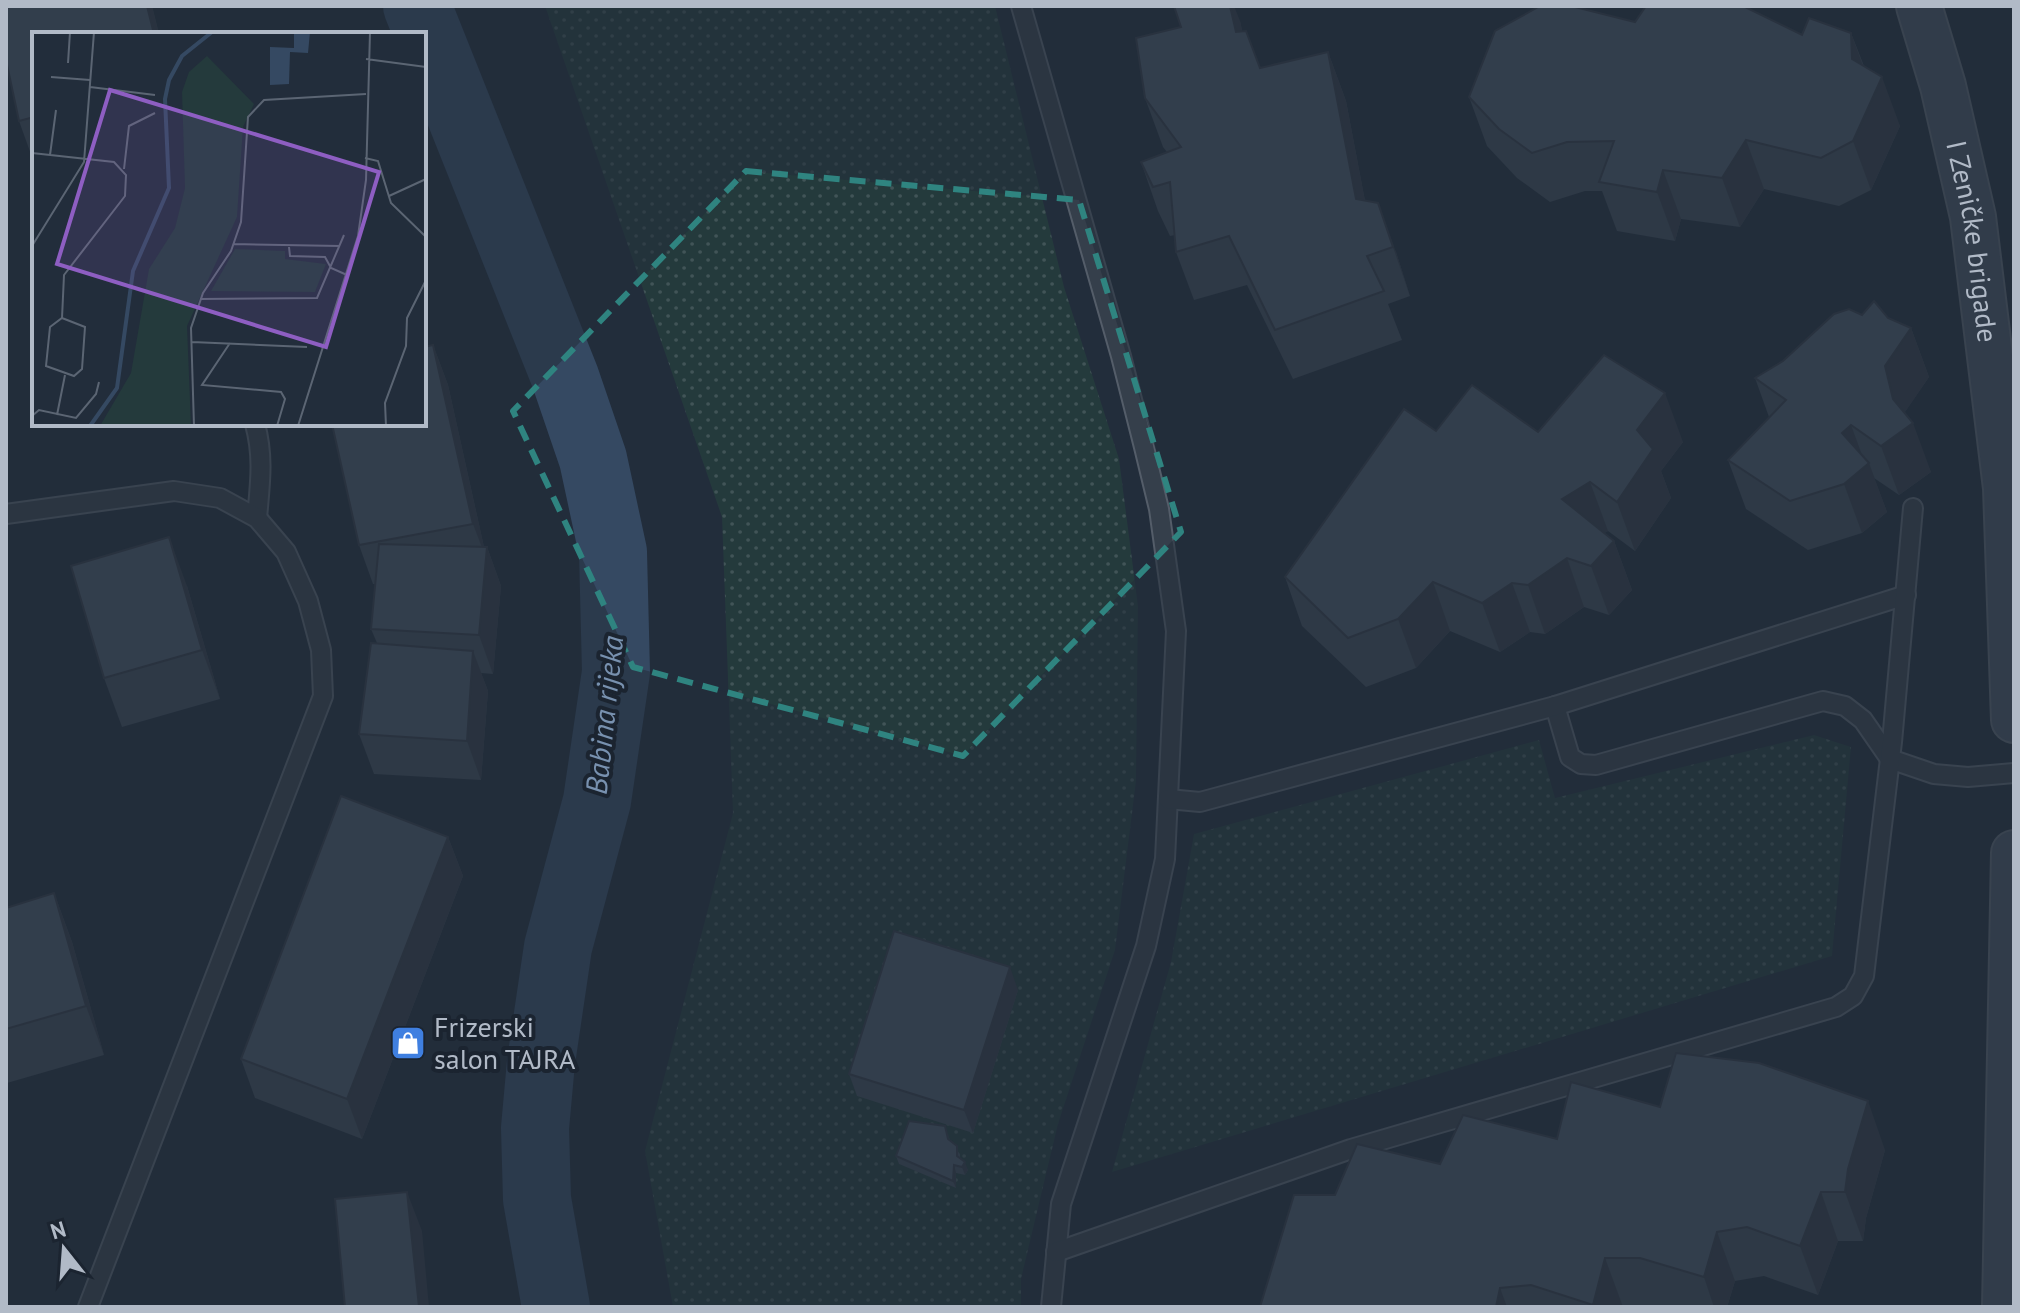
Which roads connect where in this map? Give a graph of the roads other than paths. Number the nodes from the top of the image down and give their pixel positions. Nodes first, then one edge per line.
1 (1021, 6) edge
2 (1919, 6) edge
3 (256, 426) edge
4 (1913, 508) dead end
5 (6, 514) edge
6 (257, 518) junction
7 (1906, 595) junction
8 (1555, 706) junction
9 (2014, 720) edge
10 (1890, 759) junction
11 (2014, 773) edge
12 (1168, 799) junction
13 (2014, 853) edge
14 (1056, 1252) junction
15 (88, 1307) edge
16 (1051, 1307) edge
17 (2005, 1307) edge

1 - 12 lane
2 - 9 street, I Zeničke brigade
3 - 6 lane
4 - 7 lane
5 - 6 lane
6 - 15 lane
7 - 8 lane
7 - 10 lane
8 - 10 lane
8 - 12 lane
10 - 11 lane
10 - 14 lane
12 - 14 lane
13 - 17 street
14 - 16 lane

